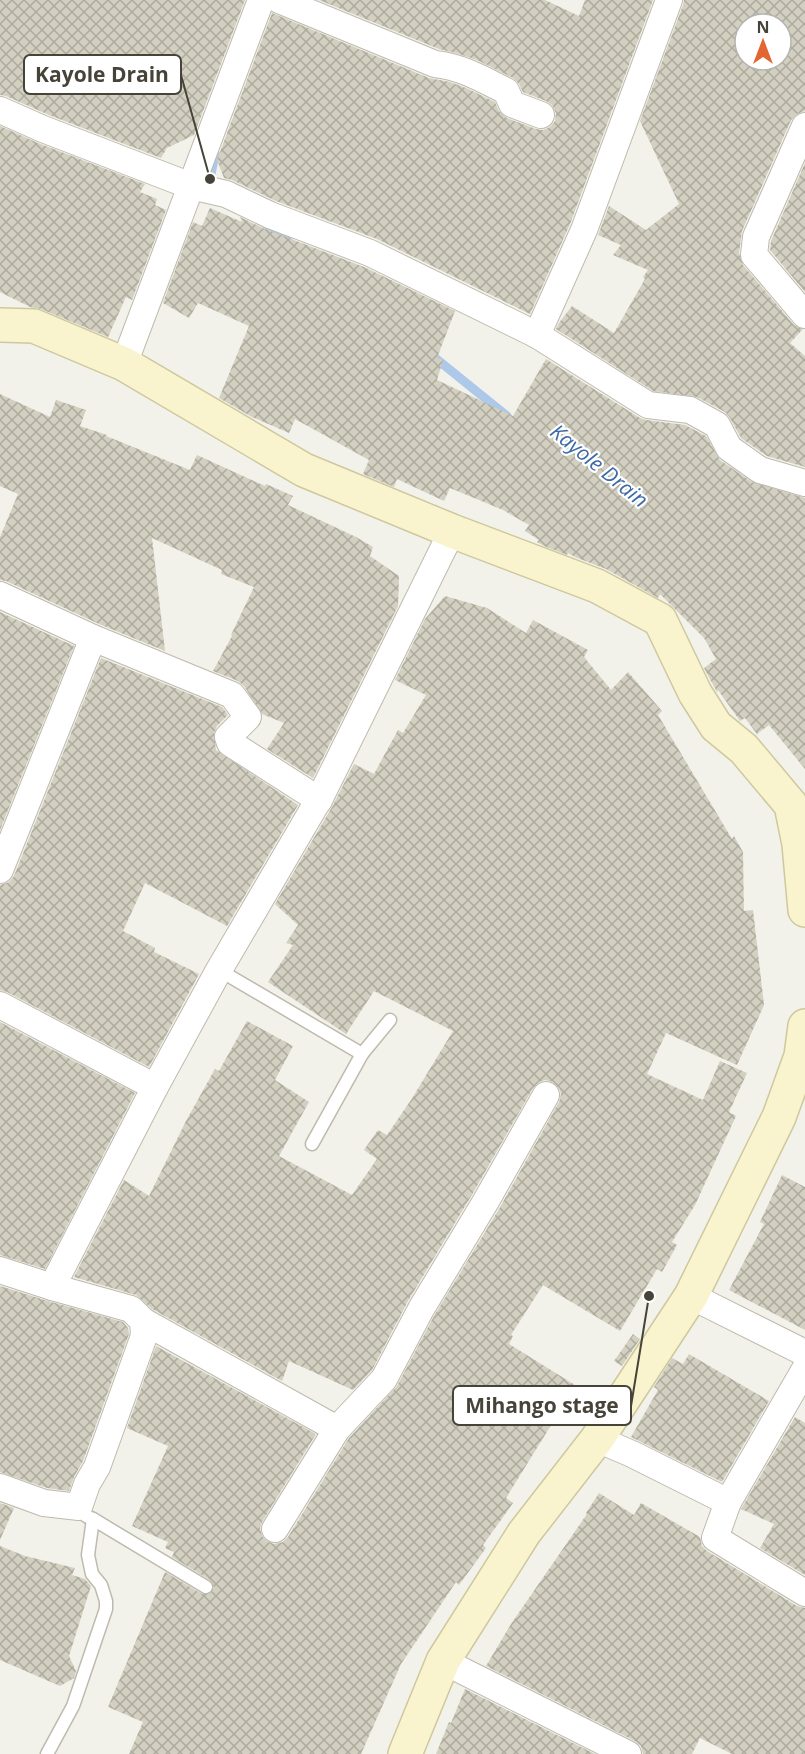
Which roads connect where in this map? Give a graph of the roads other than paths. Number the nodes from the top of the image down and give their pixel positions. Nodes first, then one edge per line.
1 (250, 0) edge
2 (259, 0) edge
3 (279, 0) edge
4 (669, 0) edge
5 (0, 110) edge
6 (541, 115) dead end
7 (805, 126) edge
8 (190, 186) junction
9 (805, 315) edge
10 (0, 325) edge
11 (537, 335) junction
12 (124, 364) junction
13 (805, 483) edge
14 (452, 531) junction
15 (0, 596) edge
16 (93, 638) junction
17 (320, 800) junction
18 (798, 805) edge
19 (0, 870) edge
20 (805, 910) edge
21 (219, 970) junction
22 (0, 1005) edge
23 (390, 1020) dead end
24 (805, 1026) edge
25 (362, 1054) junction
26 (155, 1087) junction
27 (546, 1095) dead end
28 (312, 1143) dead end
29 (0, 1270) edge
30 (52, 1287) junction
31 (691, 1296) junction
32 (143, 1321) junction
33 (805, 1353) edge
34 (805, 1369) edge
35 (337, 1429) junction
36 (597, 1439) junction
37 (0, 1487) edge
38 (728, 1502) junction
39 (57, 1505) junction
40 (93, 1519) junction
41 (276, 1529) dead end
42 (206, 1587) dead end
43 (805, 1593) edge
44 (443, 1661) junction
45 (47, 1754) edge
46 (405, 1754) edge
47 (628, 1754) edge

1 - 2 street
2 - 8 street
3 - 6 street
4 - 11 street
5 - 8 street
7 - 9 street
8 - 11 street
8 - 12 street
10 - 12 street
11 - 13 street
12 - 14 street
14 - 17 street
14 - 18 street
15 - 16 street
16 - 17 street
16 - 19 street
17 - 21 street
18 - 20 street
21 - 25 lane
21 - 26 street
22 - 26 street
23 - 25 lane
24 - 31 street
25 - 28 lane
26 - 30 street
27 - 35 street
29 - 30 street
30 - 32 street
31 - 33 street
31 - 36 street
32 - 35 street
32 - 39 street
34 - 38 street
35 - 41 street
36 - 38 street
36 - 44 street
37 - 39 street
38 - 43 street
39 - 40 lane
40 - 42 lane
40 - 45 lane
44 - 46 street
44 - 47 street

